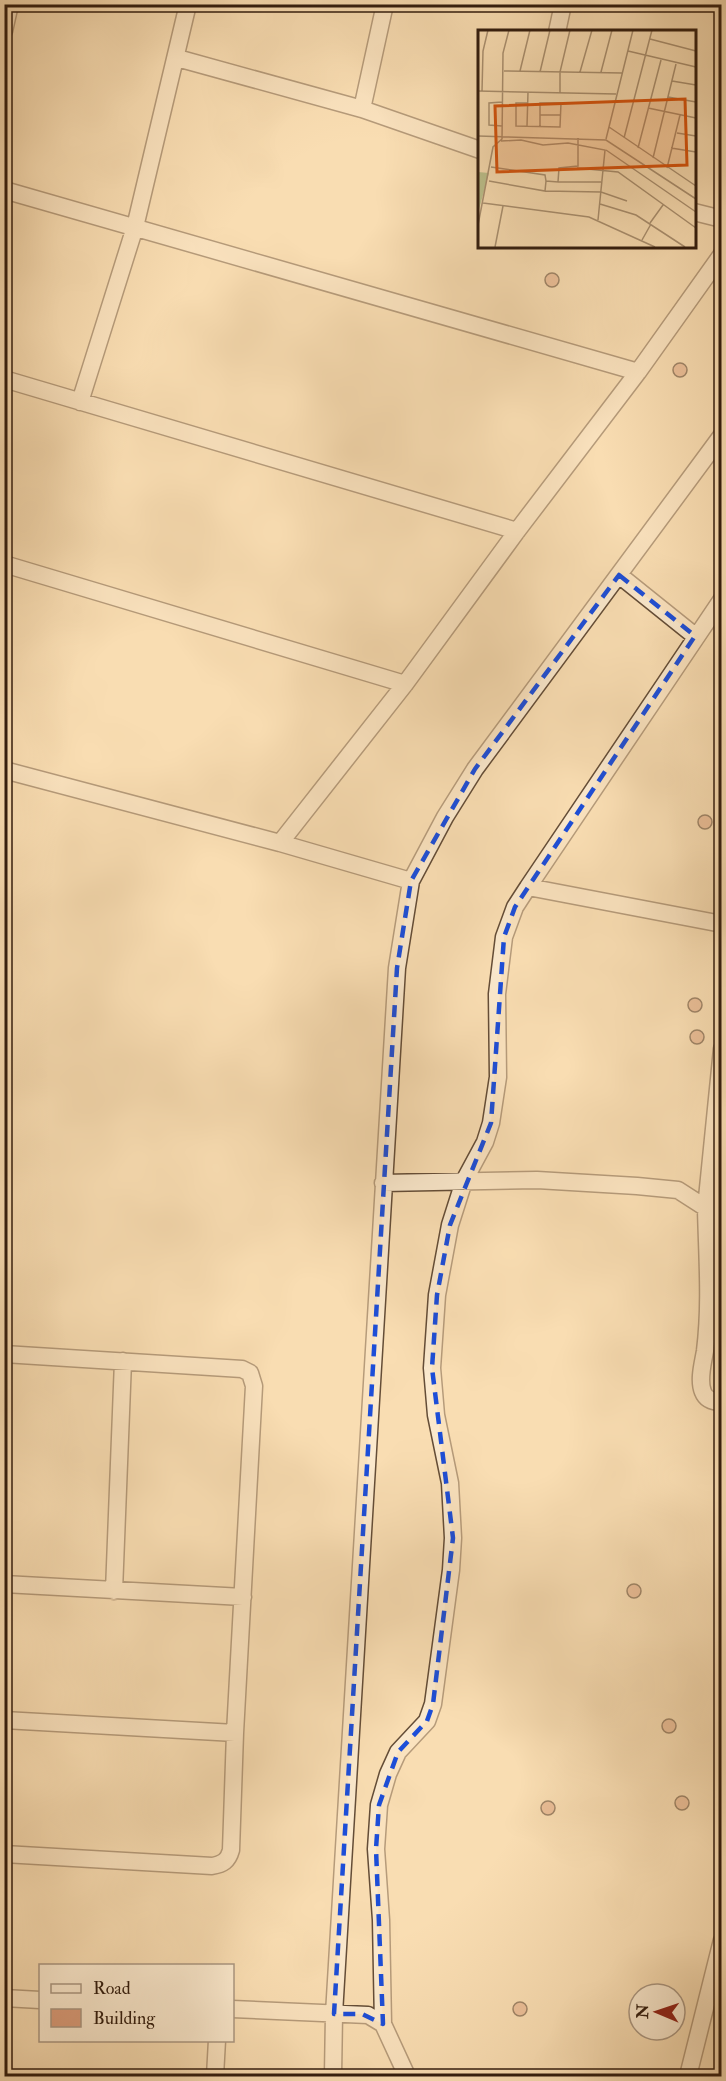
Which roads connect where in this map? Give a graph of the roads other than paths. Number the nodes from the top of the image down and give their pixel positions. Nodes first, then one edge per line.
1 (10, 4) edge
2 (188, 4) edge
3 (385, 4) edge
4 (563, 4) edge
5 (556, 30) edge
6 (4, 31) edge
7 (177, 58) junction
8 (362, 109) junction
9 (478, 149) edge
10 (4, 190) edge
11 (696, 212) edge
12 (722, 219) edge
13 (135, 227) junction
14 (722, 254) edge
15 (638, 372) junction
16 (4, 379) edge
17 (80, 402) junction
18 (722, 435) edge
19 (517, 531) junction
20 (4, 564) edge
21 (619, 574) junction
22 (722, 599) edge
23 (694, 636) junction
24 (405, 684) junction
25 (4, 770) edge
26 (280, 843) junction
27 (411, 881) junction
28 (528, 887) junction
29 (722, 924) edge
30 (722, 1049) edge
31 (464, 1181) junction
32 (384, 1183) junction
33 (706, 1208) junction
34 (4, 1354) edge
35 (123, 1360) junction
36 (722, 1402) edge
37 (4, 1584) edge
38 (114, 1591) junction
39 (243, 1597) junction
40 (4, 1720) edge
41 (235, 1733) junction
42 (4, 1854) edge
43 (722, 1940) edge
44 (4, 1998) edge
45 (39, 2000) edge
46 (234, 2009) edge
47 (334, 2014) junction
48 (383, 2024) junction
49 (217, 2042) edge
50 (215, 2076) edge
51 (333, 2076) edge
52 (407, 2076) edge
53 (688, 2076) edge

1 - 6 street
2 - 7 street
3 - 8 street
4 - 5 street
7 - 8 street
7 - 13 street
8 - 9 street
10 - 13 street
11 - 12 street
13 - 15 street
13 - 17 street
14 - 15 street
15 - 19 street
16 - 17 street
17 - 19 street
18 - 21 street
19 - 24 street
20 - 24 street
21 - 23 street
21 - 27 street
22 - 23 street
23 - 28 street
24 - 26 street
25 - 26 street
26 - 27 street
27 - 32 street
28 - 29 street
28 - 31 street
30 - 33 street
31 - 32 street
31 - 33 street
31 - 48 street
32 - 47 street
33 - 36 street
34 - 35 street
35 - 38 street
35 - 39 street
37 - 38 street
38 - 39 street
39 - 41 street
40 - 41 street
41 - 42 street
43 - 53 street
44 - 45 street
46 - 47 street
47 - 48 street
47 - 51 street
48 - 52 street
49 - 50 street

